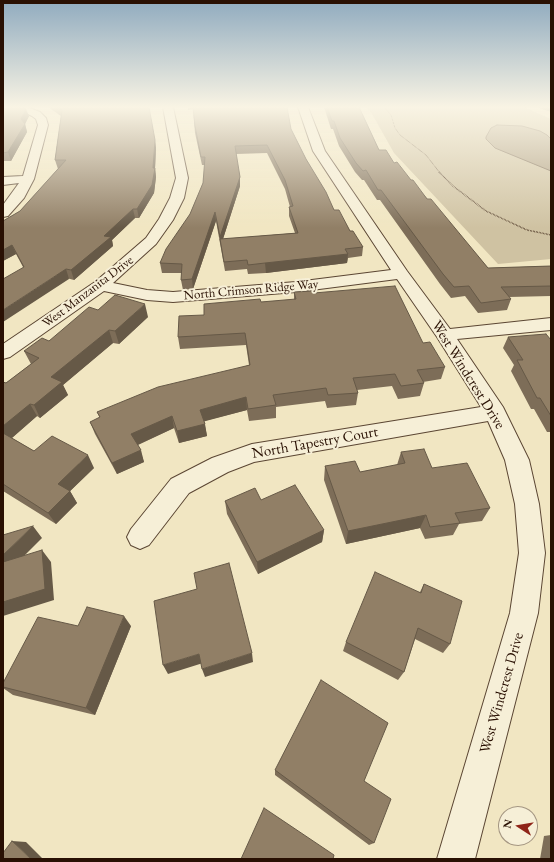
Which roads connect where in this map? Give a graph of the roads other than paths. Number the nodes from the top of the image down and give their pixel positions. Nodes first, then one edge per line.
1 (37, 147) edge
2 (176, 147) edge
3 (318, 147) edge
4 (28, 179) junction
5 (3, 181) edge
6 (3, 212) edge
7 (402, 274) junction
8 (101, 285) junction
9 (551, 324) edge
10 (445, 334) junction
11 (3, 353) edge
12 (495, 412) junction
13 (140, 537) dead end
14 (456, 859) edge

1 - 4 street
2 - 8 street, West Manzanita Drive
3 - 7 street, West Windcrest Drive
4 - 5 street
4 - 6 street
7 - 8 street, North Crimson Ridge Way
7 - 10 street, West Windcrest Drive
8 - 11 street, West Manzanita Drive
9 - 10 street
10 - 12 street, West Windcrest Drive
12 - 13 street, North Tapestry Court
12 - 14 street, West Windcrest Drive

